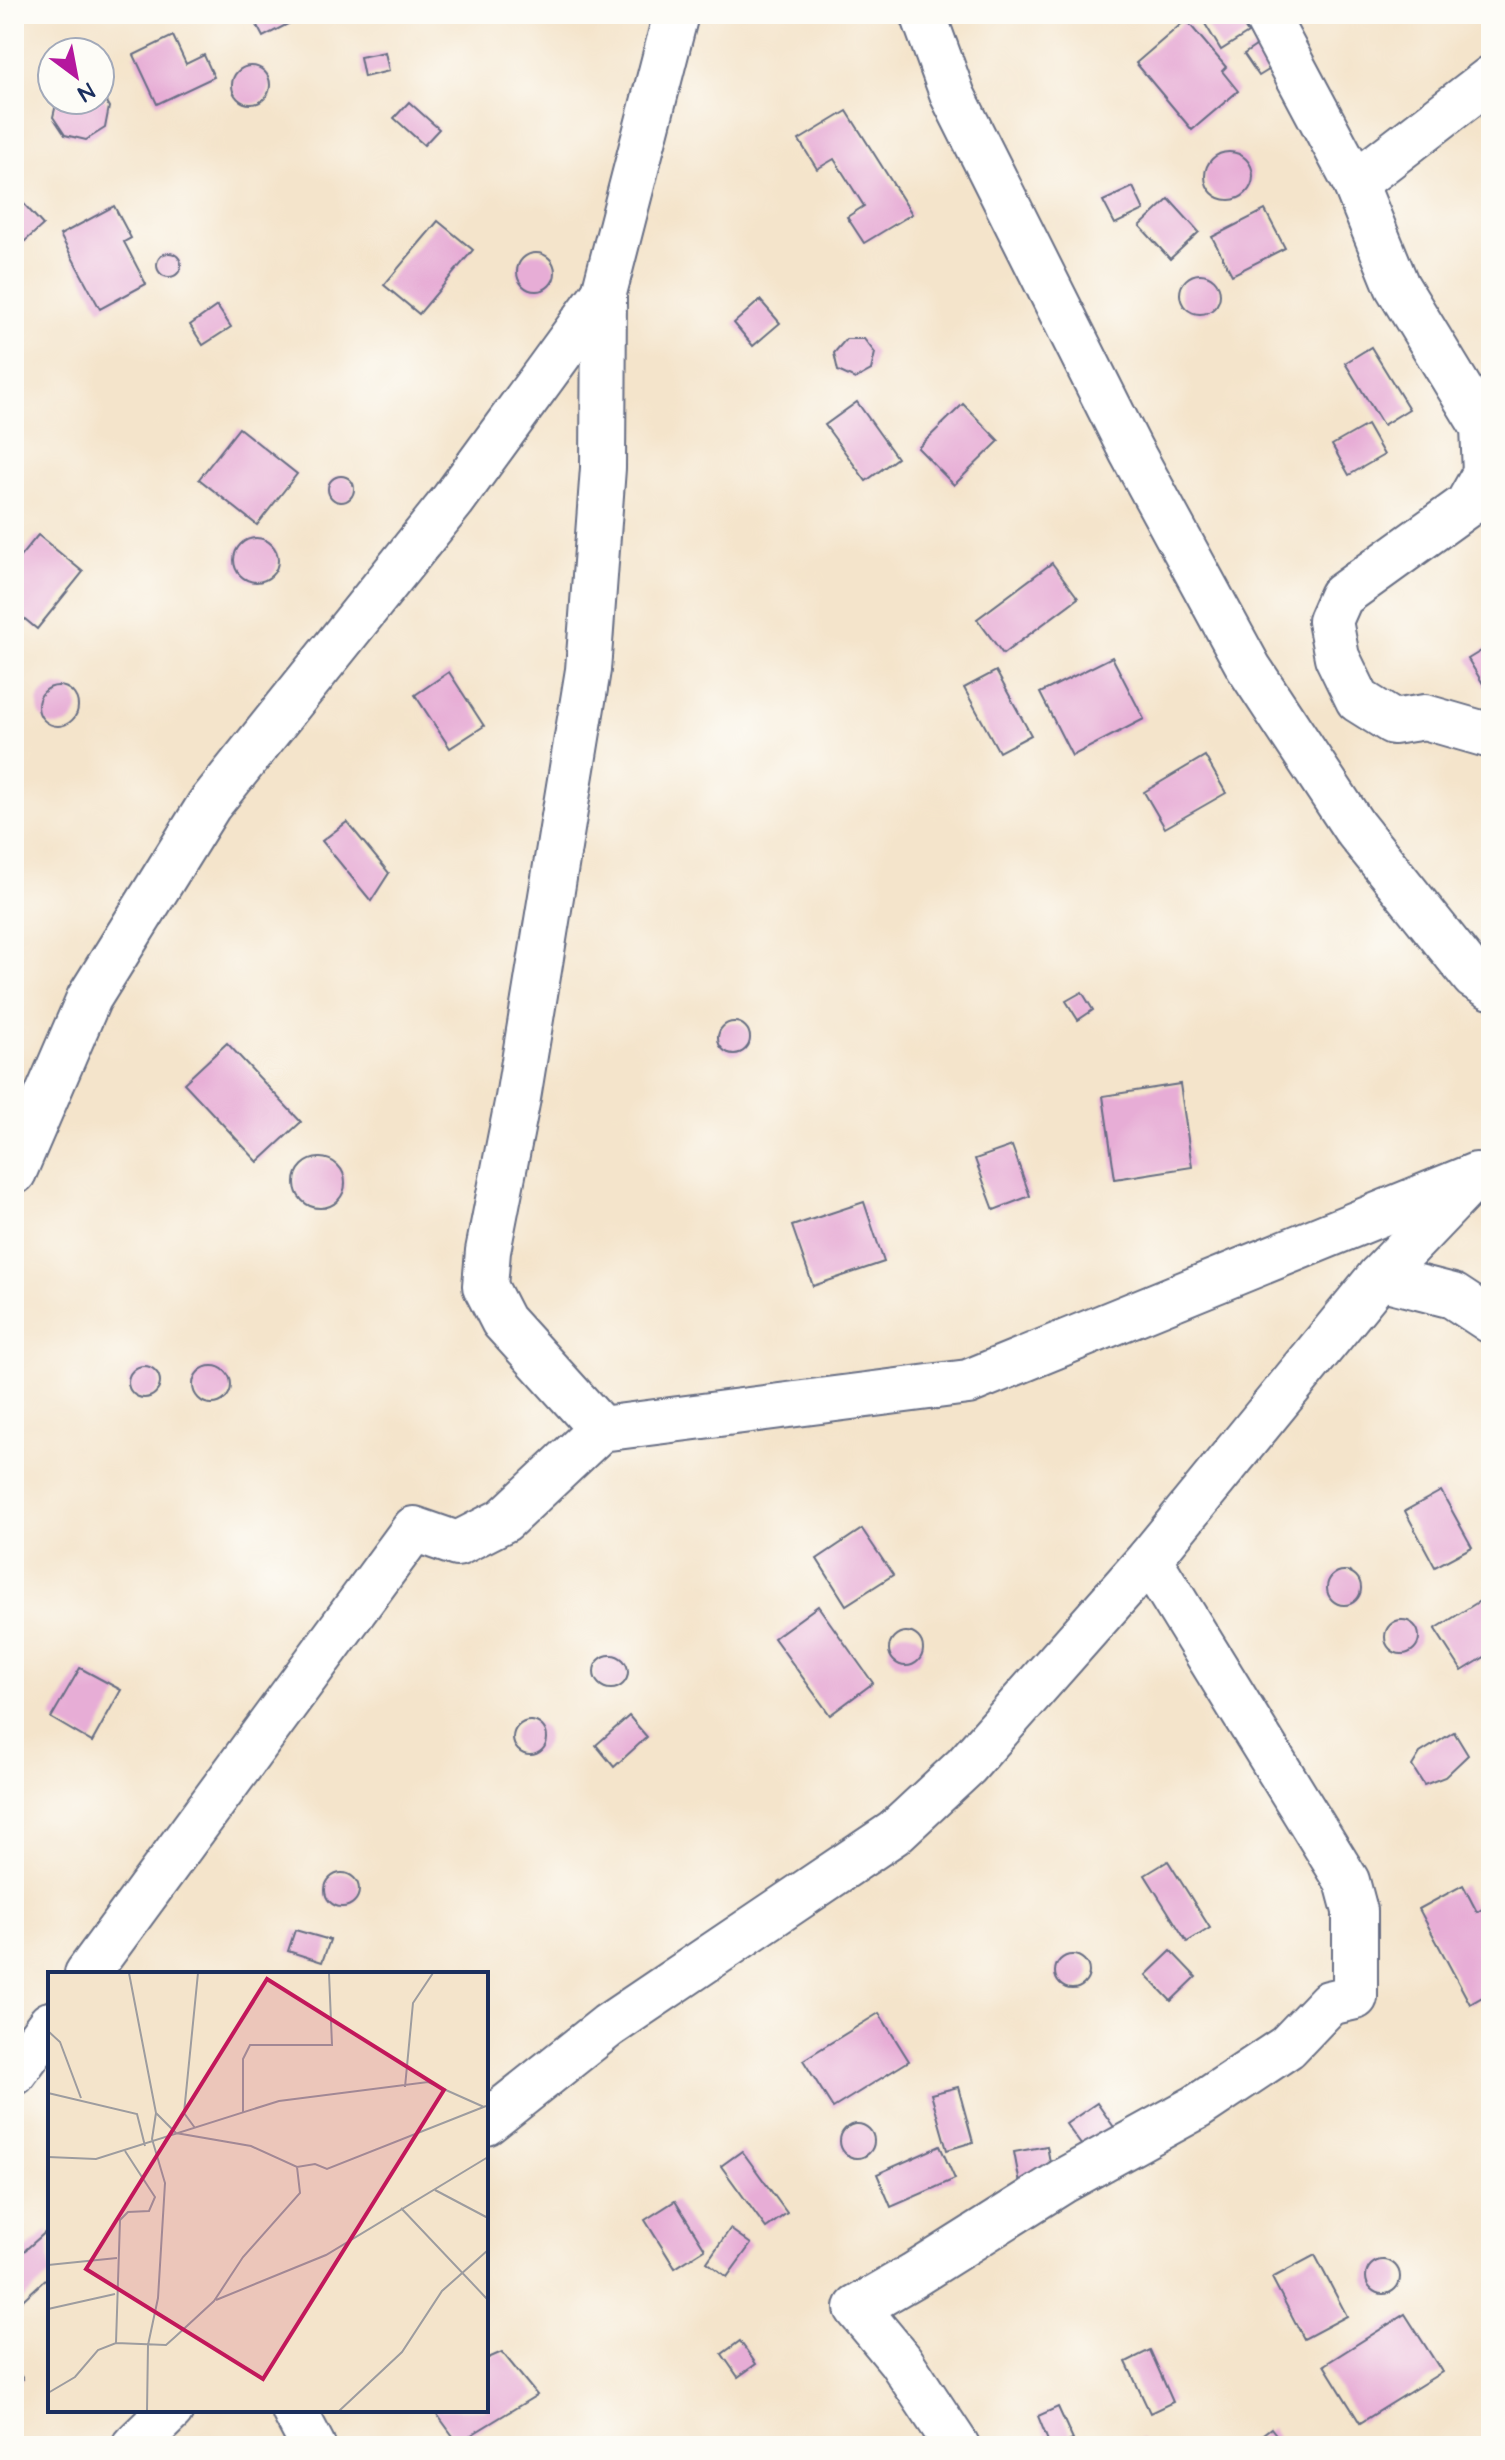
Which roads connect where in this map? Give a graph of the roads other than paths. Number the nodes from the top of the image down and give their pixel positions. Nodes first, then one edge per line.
1 (676, 14) edge
2 (923, 14) edge
3 (1265, 14) edge
4 (1491, 78) edge
5 (1355, 183) junction
6 (604, 293) junction
7 (1491, 736) edge
8 (1491, 987) edge
9 (1486, 1171) edge
10 (14, 1172) edge
11 (1379, 1277) junction
12 (1491, 1321) edge
13 (601, 1429) junction
14 (1149, 1559) junction
15 (88, 1972) edge
16 (48, 2027) edge
17 (14, 2073) edge
18 (488, 2121) edge
19 (169, 2412) edge
20 (295, 2412) edge
21 (134, 2446) edge
22 (313, 2446) edge
23 (957, 2446) edge

1 - 6 street
2 - 8 street
3 - 5 street
4 - 5 street
5 - 7 street
6 - 10 street
6 - 13 street
9 - 11 street
9 - 13 street
11 - 12 street
11 - 14 street
13 - 15 street
14 - 18 street
14 - 23 street
16 - 17 street
19 - 21 street
20 - 22 street

